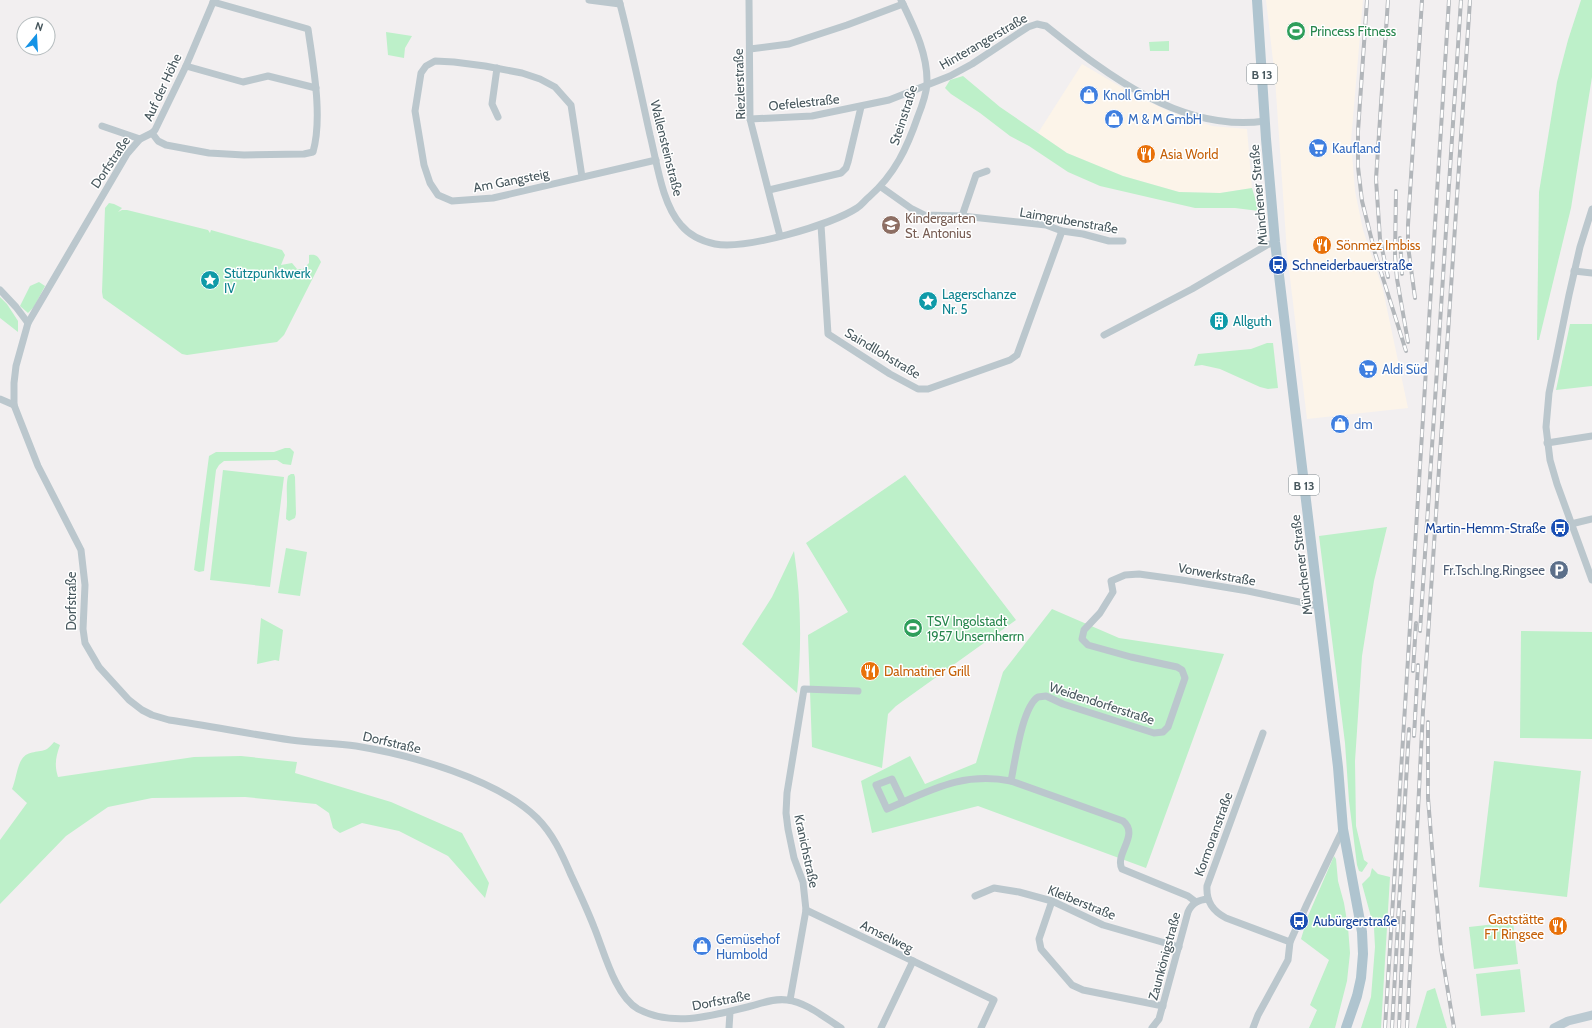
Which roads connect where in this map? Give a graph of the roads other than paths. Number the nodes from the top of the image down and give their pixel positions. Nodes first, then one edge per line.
1 (589, 0) edge
2 (749, 0) edge
3 (1257, 0) edge
4 (214, 1) edge
5 (620, 2) edge
6 (902, 2) edge
7 (750, 49) junction
8 (186, 66) junction
9 (497, 68) junction
10 (927, 85) junction
11 (316, 88) junction
12 (861, 107) junction
13 (498, 117) dead end
14 (750, 119) junction
15 (1265, 121) junction
16 (102, 126) dead end
17 (152, 133) junction
18 (140, 138) junction
19 (656, 160) junction
20 (987, 171) dead end
21 (582, 177) junction
22 (881, 186) junction
23 (769, 190) junction
24 (1592, 209) edge
25 (962, 216) junction
26 (821, 225) junction
27 (1062, 231) junction
28 (780, 236) junction
29 (1123, 242) dead end
30 (1275, 242) junction
31 (1574, 271) junction
32 (1592, 273) edge
33 (0, 290) edge
34 (28, 323) junction
35 (1104, 335) dead end
36 (0, 400) edge
37 (14, 405) junction
38 (1592, 436) edge
39 (1547, 443) junction
40 (1592, 519) edge
41 (1572, 524) junction
42 (1111, 580) joint
43 (1592, 580) edge
44 (1318, 606) junction
45 (858, 691) dead end
46 (1263, 733) dead end
47 (1011, 781) junction
48 (903, 802) dead end
49 (1343, 829) junction
50 (975, 896) dead end
51 (1208, 900) junction
52 (1052, 901) junction
53 (1196, 902) junction
54 (806, 910) junction
55 (1290, 942) junction
56 (1179, 947) junction
57 (913, 961) junction
58 (790, 1000) junction
59 (1163, 1006) junction
60 (730, 1012) junction
61 (1592, 1015) edge
62 (729, 1028) edge
63 (841, 1028) edge
64 (881, 1028) edge
65 (981, 1028) edge
66 (1152, 1028) edge
67 (1253, 1028) edge
68 (1346, 1028) edge
69 (1554, 1028) edge

1 - 5 street
2 - 7 street, Riezlerstraße
3 - 15 main road, Münchener Straße / B 13
4 - 8 street, Auf der Höhe
4 - 11 street
5 - 19 street, Wallensteinstraße
6 - 7 street
6 - 10 street, Steinstraße
7 - 14 street, Riezlerstraße
8 - 11 street
8 - 17 street, Auf der Höhe
9 - 13 street
9 - 21 street, Am Gangsteig
9 - 21 street, Am Gangsteig
10 - 12 street, Oefelestraße
10 - 15 street, Hinterangerstraße
10 - 22 street, Steinstraße
11 - 17 street
12 - 14 street, Oefelestraße
12 - 23 street
14 - 23 street, Riezlerstraße
15 - 30 main road, Münchener Straße / B 13
16 - 18 street, Auf der Höhe
17 - 18 street, Auf der Höhe
18 - 34 street, Dorfstraße
19 - 21 street, Am Gangsteig
19 - 28 street, Wallensteinstraße
20 - 25 street
22 - 25 street, Laimgrubenstraße
22 - 26 street, Steinstraße
23 - 28 street, Riezlerstraße
24 - 31 street
25 - 27 street, Laimgrubenstraße
26 - 27 street, Saindllohstraße
26 - 28 street, Wallensteinstraße
27 - 29 street, Laimgrubenstraße
30 - 35 street
30 - 44 main road, Münchener Straße / B 13
31 - 32 street
31 - 39 street
33 - 34 street
34 - 37 street, Dorfstraße
36 - 37 street
37 - 60 street, Dorfstraße
38 - 39 street
39 - 41 street
40 - 41 street
41 - 43 street
42 - 44 street, Vorwerkstraße
42 - 47 street, Weidendorferstraße
44 - 49 main road, Münchener Straße / B 13
45 - 54 street, Kranichstraße
46 - 51 street, Kormoranstraße
47 - 48 street
47 - 53 street
49 - 55 street
49 - 68 main road, Münchener Straße / B 13
50 - 52 street, Kleiberstraße
51 - 53 street, Zaunkönigstraße
51 - 55 street
52 - 56 street, Kleiberstraße
52 - 59 street
53 - 56 street, Zaunkönigstraße
54 - 57 street, Amselweg
54 - 58 street, Kranichstraße
55 - 67 street
56 - 59 street, Zaunkönigstraße
57 - 64 street, Amselweg
57 - 65 street
58 - 60 street, Dorfstraße
58 - 63 street, Dorfstraße
59 - 66 street, Zaunkönigstraße
60 - 62 street
61 - 69 main road

